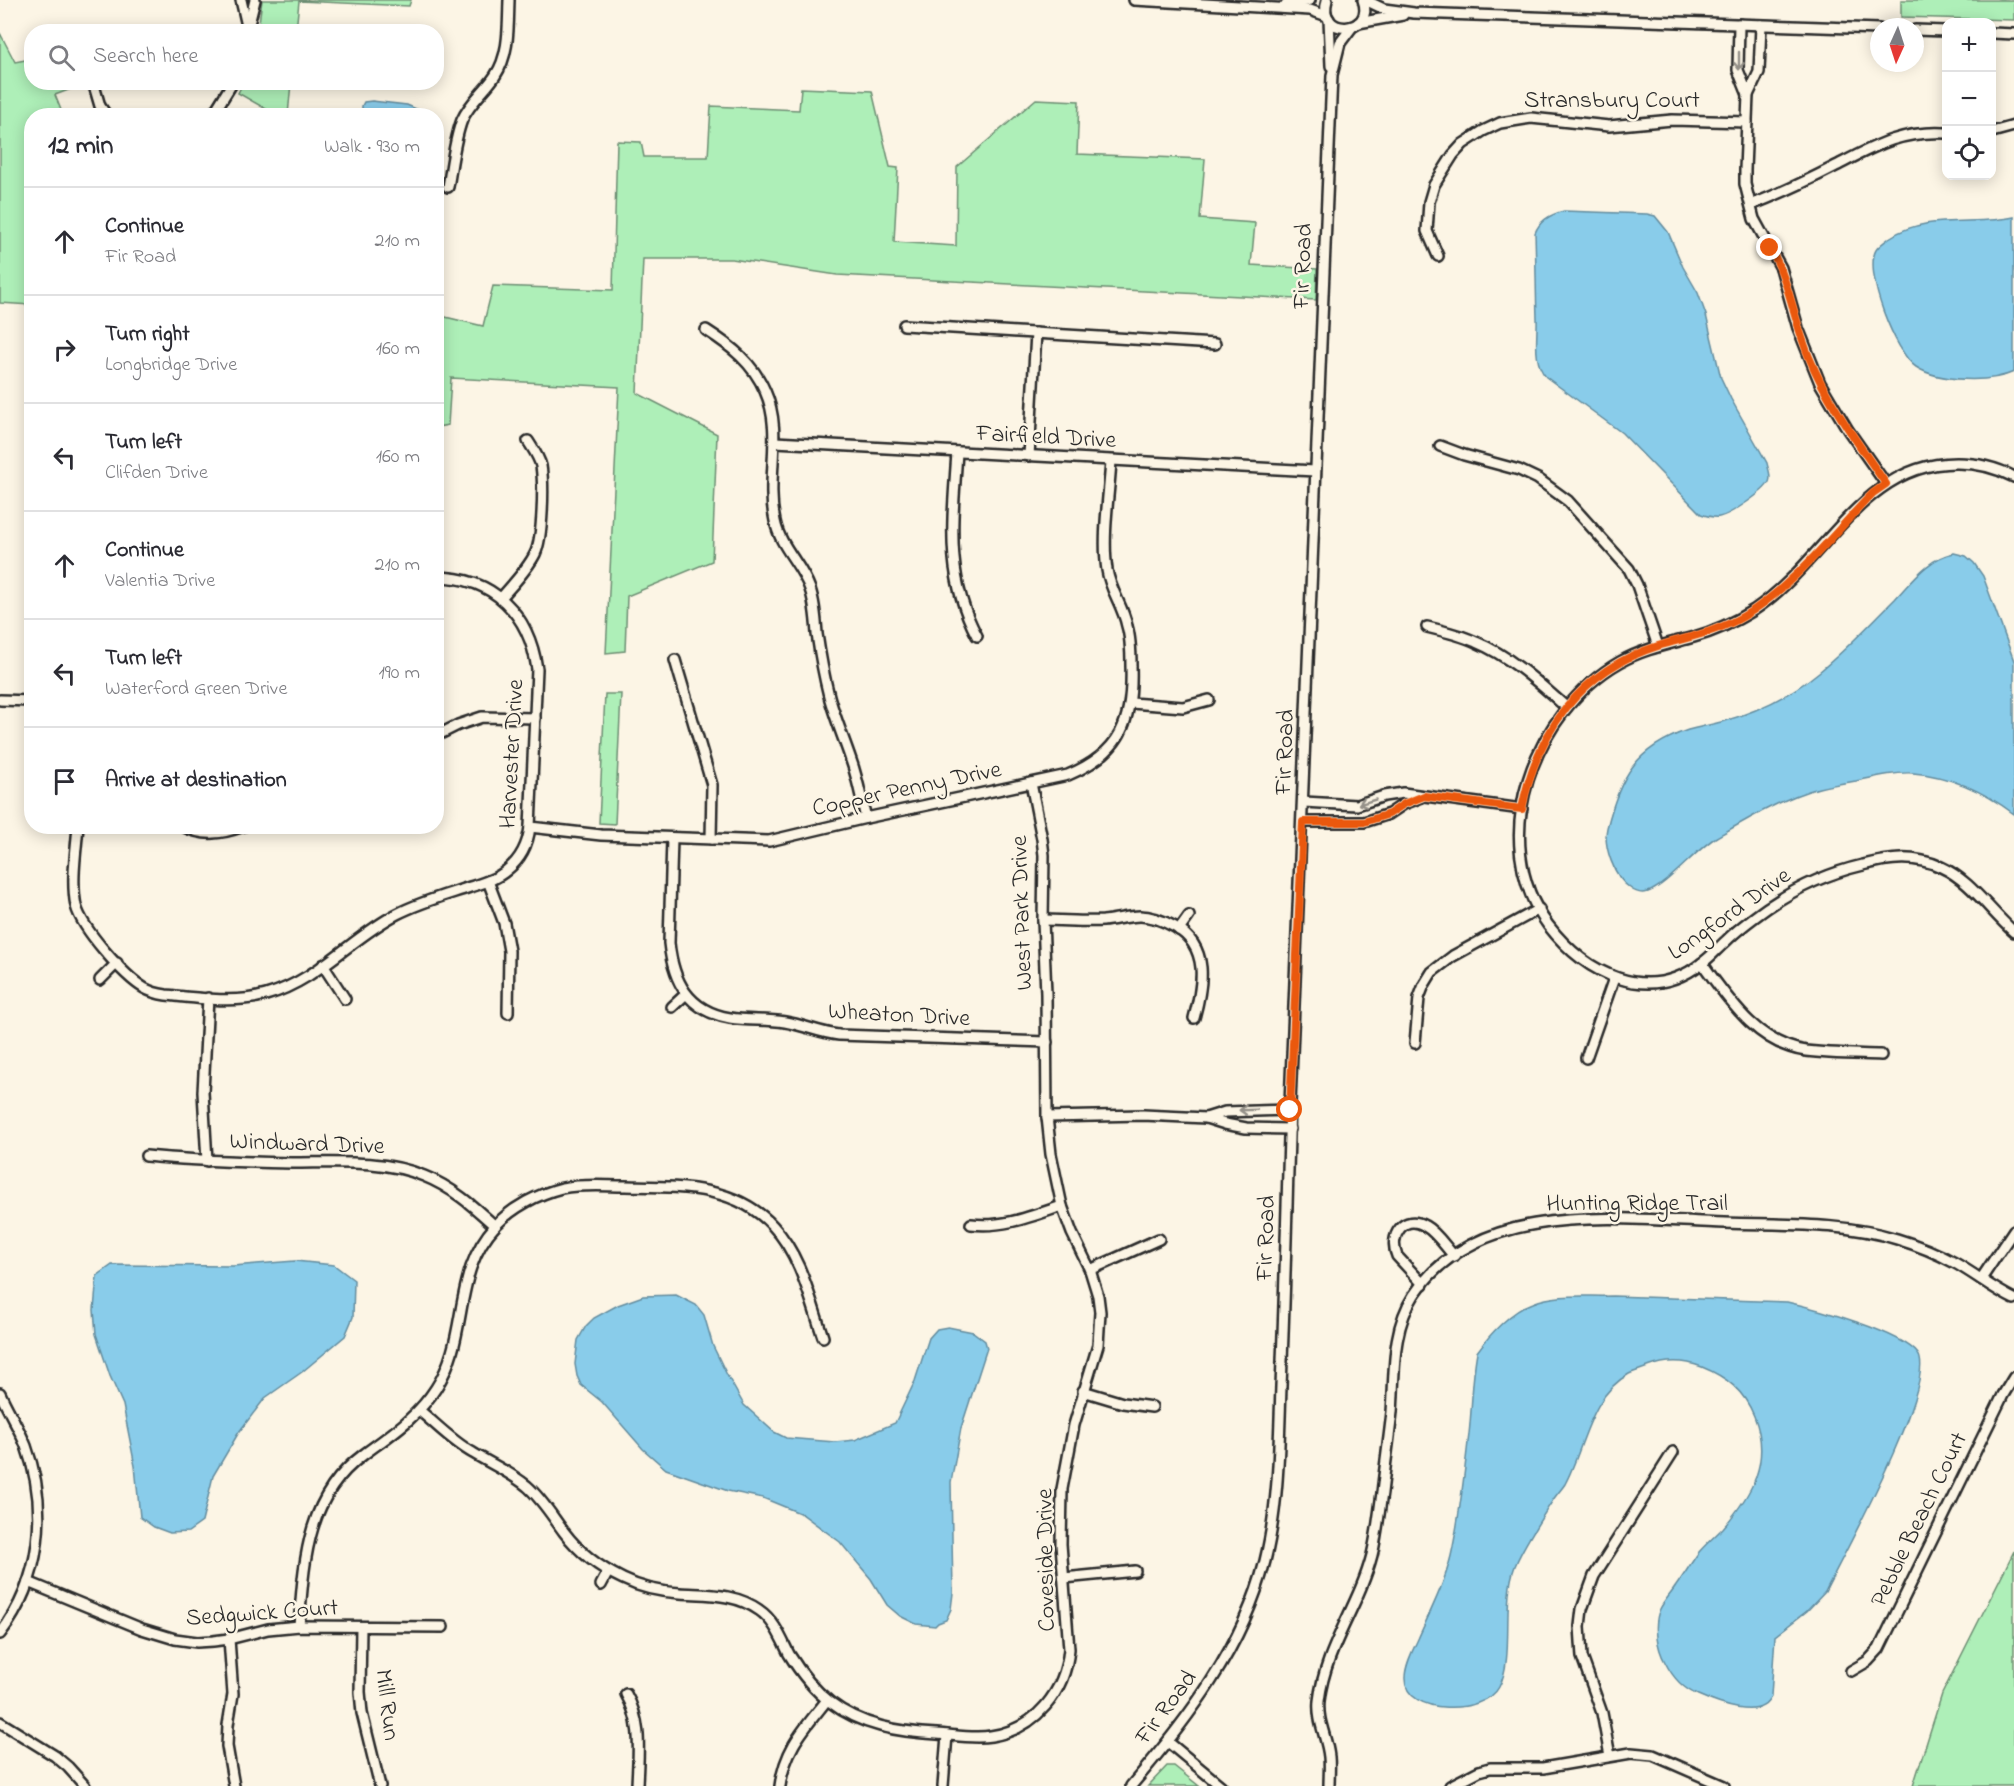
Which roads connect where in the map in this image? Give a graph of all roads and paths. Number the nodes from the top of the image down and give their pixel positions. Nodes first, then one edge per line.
1 (241, 0) edge
2 (255, 0) edge
3 (509, 0) edge
4 (1134, 0) edge
5 (1310, 0) edge
6 (1327, 0) edge
7 (1364, 0) edge
8 (1272, 7) junction
9 (1414, 13) junction
10 (1328, 18) junction
11 (246, 24) edge
12 (248, 24) edge
13 (1740, 24) junction
14 (1355, 25) junction
15 (1761, 25) junction
16 (1870, 29) edge
17 (1924, 30) edge
18 (1942, 31) edge
19 (1996, 33) edge
20 (2014, 34) edge
21 (1332, 75) junction
22 (95, 90) edge
23 (228, 90) edge
24 (1748, 95) junction
25 (101, 108) edge
26 (217, 108) edge
27 (1747, 122) junction
28 (2014, 126) edge
29 (1996, 131) edge
30 (1942, 133) edge
31 (448, 187) dead end
32 (1750, 205) junction
33 (1438, 256) dead end
34 (904, 325) dead end
35 (706, 330) dead end
36 (1036, 333) junction
37 (1215, 344) dead end
38 (528, 441) dead end
39 (775, 442) junction
40 (1440, 446) dead end
41 (957, 452) junction
42 (1029, 456) junction
43 (1111, 461) junction
44 (1315, 471) junction
45 (2014, 477) edge
46 (1886, 484) junction
47 (444, 578) edge
48 (501, 598) junction
49 (1427, 627) dead end
50 (977, 636) dead end
51 (1658, 646) junction
52 (675, 660) dead end
53 (0, 700) edge
54 (1209, 700) dead end
55 (24, 701) edge
56 (1131, 703) junction
57 (1566, 707) junction
58 (535, 718) junction
59 (444, 732) edge
60 (1031, 783) junction
61 (1424, 796) junction
62 (1304, 802) junction
63 (1522, 809) junction
64 (866, 818) junction
65 (1303, 822) junction
66 (530, 827) junction
67 (78, 834) edge
68 (672, 838) junction
69 (711, 839) junction
70 (488, 881) junction
71 (1539, 909) junction
72 (1190, 915) dead end
73 (1043, 920) junction
74 (1179, 930) junction
75 (2014, 932) edge
76 (117, 963) junction
77 (1702, 963) junction
78 (323, 965) junction
79 (1614, 978) junction
80 (100, 980) dead end
81 (686, 994) junction
82 (208, 998) junction
83 (345, 999) dead end
84 (672, 1007) dead end
85 (508, 1013) dead end
86 (1194, 1018) dead end
87 (1047, 1042) junction
88 (1415, 1043) dead end
89 (1881, 1056) dead end
90 (1586, 1058) dead end
91 (1290, 1110) junction
92 (1047, 1117) junction
93 (1206, 1118) junction
94 (1290, 1129) junction
95 (146, 1156) dead end
96 (207, 1161) junction
97 (1062, 1206) junction
98 (971, 1224) dead end
99 (495, 1226) junction
100 (2014, 1230) edge
101 (1159, 1239) dead end
102 (1454, 1256) junction
103 (1090, 1270) junction
104 (1981, 1279) junction
105 (1423, 1284) junction
106 (2014, 1299) edge
107 (823, 1336) dead end
108 (2014, 1377) edge
109 (1083, 1392) junction
110 (0, 1393) edge
111 (1152, 1407) dead end
112 (420, 1411) junction
113 (1673, 1452) dead end
114 (1135, 1571) dead end
115 (608, 1572) junction
116 (1064, 1578) junction
117 (28, 1582) junction
118 (601, 1585) dead end
119 (299, 1626) junction
120 (361, 1627) junction
121 (443, 1627) dead end
122 (0, 1634) edge
123 (229, 1639) junction
124 (1851, 1671) dead end
125 (626, 1694) dead end
126 (827, 1700) junction
127 (0, 1722) edge
128 (947, 1735) junction
129 (1168, 1742) junction
130 (1610, 1756) junction
131 (85, 1786) edge
132 (234, 1786) edge
133 (380, 1786) edge
134 (637, 1786) edge
135 (780, 1786) edge
136 (943, 1786) edge
137 (1131, 1786) edge
138 (1221, 1786) edge
139 (1329, 1786) edge
140 (1450, 1786) edge
141 (1724, 1786) edge

1 - 11 street
2 - 12 street
3 - 31 street
4 - 8 street
5 - 8 street
6 - 10 street, Fir Road
7 - 9 street
7 - 14 street, Fir Road
8 - 10 street
9 - 13 street
9 - 14 street
10 - 14 street
10 - 21 street, Fir Road
13 - 15 street
13 -> 24 street
14 - 21 street, Fir Road
15 - 16 street
15 - 24 street
17 - 18 street
19 - 20 street
21 - 44 street, Fir Road
22 - 25 street
23 - 26 street
24 - 27 street
27 - 32 street
27 - 33 street, Stransbury Court
28 - 29 street
30 - 32 street
32 - 46 street
34 - 36 street
35 - 39 street
36 - 37 street
36 - 42 street
38 - 48 street
39 - 41 street, Fairfield Drive
39 - 64 street
40 - 51 street
41 - 42 street, Fairfield Drive
41 - 50 street
42 - 43 street, Fairfield Drive
43 - 44 street, Fairfield Drive
43 - 56 street
44 - 62 street, Fir Road
45 - 46 street, Longford Drive
46 - 51 street, Longford Drive
47 - 48 street, Harvester Drive
48 - 58 street, Harvester Drive
49 - 57 street
51 - 57 street, Longford Drive
52 - 69 street
53 - 55 street
54 - 56 street
56 - 60 street, Copper Penny Drive
57 - 63 street, Longford Drive
58 - 59 street
58 - 66 street, Harvester Drive
60 - 64 street, Copper Penny Drive
60 - 73 street, West Park Drive
61 -> 62 street
61 - 63 street
61 - 65 street
62 - 65 street, Fir Road
63 - 71 street, Longford Drive
64 - 69 street, Copper Penny Drive
65 - 91 street, Fir Road
66 - 68 street, Copper Penny Drive
66 - 70 street, Harvester Drive
67 - 76 street, Harvester Drive
68 - 69 street, Copper Penny Drive
68 - 81 street
70 - 78 street, Harvester Drive
70 - 85 street
71 - 79 street, Longford Drive
71 - 88 street
72 - 74 street
73 - 74 street
73 - 87 street, West Park Drive
74 - 86 street
75 - 77 street, Longford Drive
76 - 80 street
76 - 82 street, Harvester Drive
77 - 79 street, Longford Drive
77 - 89 street
78 - 82 street, Harvester Drive
78 - 83 street
79 - 90 street
81 - 84 street
81 - 87 street, Wheaton Drive
82 - 96 street
87 - 92 street, Coveside Drive
91 -> 93 street
91 - 94 street, Fir Road
92 - 93 street
92 - 97 street, Coveside Drive
93 - 94 street
94 - 129 street, Fir Road
95 - 96 street, Windward Drive
96 - 99 street, Windward Drive
97 - 98 street
97 - 103 street, Coveside Drive
99 - 107 street
99 - 112 street
100 - 104 street
101 - 103 street
102 - 104 street, Hunting Ridge Trail
102 - 105 street, Hunting Ridge Trail
102 - 105 street
103 - 109 street, Coveside Drive
104 - 106 street, Hunting Ridge Trail
105 - 139 street, Hunting Ridge Trail
108 - 124 street, Pebble Beach Court
109 - 111 street
109 - 116 street, Coveside Drive
110 - 117 street
112 - 115 street, Coveside Drive
112 - 119 street
113 - 130 street
114 - 116 street
115 - 118 street
115 - 126 street, Coveside Drive
116 - 128 street, Coveside Drive
117 - 122 street
117 - 123 street, Sedgwick Court
119 - 120 street, Sedgwick Court
119 - 123 street, Sedgwick Court
120 - 121 street, Sedgwick Court
120 - 133 street, Mill Run
123 - 132 street
125 - 134 street
126 - 128 street, Coveside Drive
126 - 135 street
127 - 131 street
128 - 136 street
129 - 137 street, Fir Road
129 - 138 street
130 - 140 street
130 - 141 street

